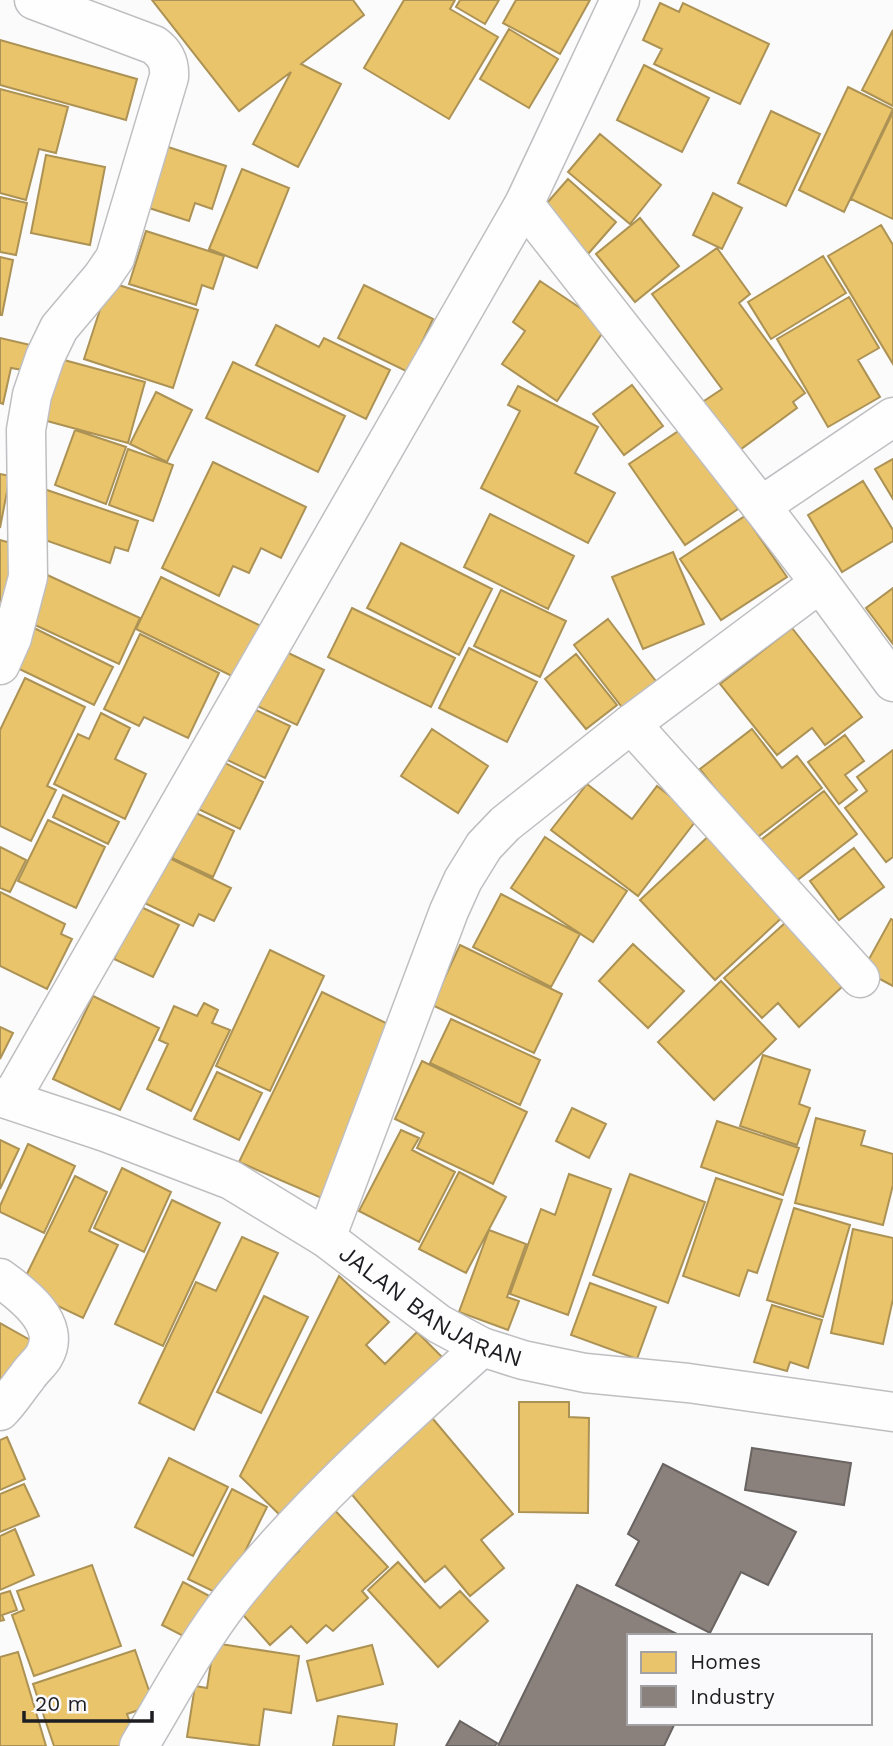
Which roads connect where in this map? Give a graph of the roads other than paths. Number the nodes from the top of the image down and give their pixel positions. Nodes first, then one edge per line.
1 (34, 0) edge
2 (620, 0) edge
3 (524, 204) junction
4 (893, 417) edge
5 (761, 506) junction
6 (820, 583) junction
7 (0, 665) edge
8 (893, 682) edge
9 (631, 724) junction
10 (860, 978) dead end
11 (5, 1098) edge
12 (326, 1238) junction
13 (0, 1278) edge
14 (482, 1347) junction
15 (0, 1411) edge
16 (893, 1412) edge
17 (139, 1746) edge

1 - 7 street
2 - 3 street
3 - 5 street
3 - 11 street
4 - 5 street
5 - 6 street
6 - 8 street
6 - 9 street
9 - 10 street
9 - 12 street
11 - 12 street, JALAN BANJARAN
12 - 14 street, JALAN BANJARAN
13 - 15 street
14 - 16 street, JALAN BANJARAN
14 - 17 street

